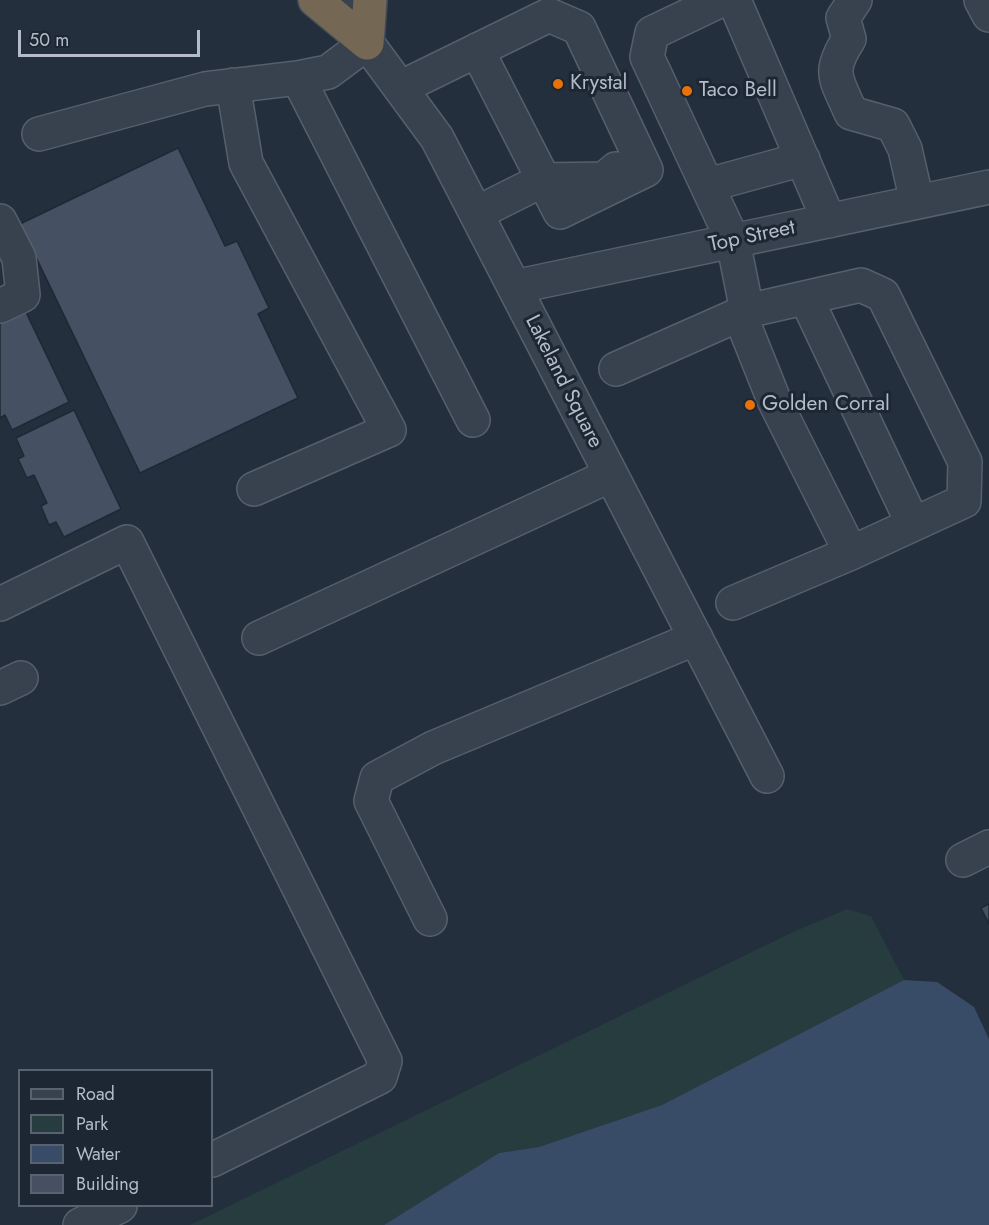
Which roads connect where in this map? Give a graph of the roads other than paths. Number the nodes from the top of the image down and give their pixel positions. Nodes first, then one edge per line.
1 (315, 0) edge
2 (341, 0) edge
3 (370, 0) edge
4 (721, 0) edge
5 (734, 0) edge
6 (855, 0) edge
7 (981, 0) edge
8 (989, 15) edge
9 (367, 43) junction
10 (477, 50) junction
11 (298, 78) junction
12 (232, 85) junction
13 (400, 88) junction
14 (39, 134) dead end
15 (803, 159) junction
16 (543, 180) junction
17 (708, 185) junction
18 (989, 187) edge
19 (917, 202) junction
20 (477, 213) junction
21 (0, 220) edge
22 (829, 221) junction
23 (733, 241) junction
24 (514, 287) junction
25 (806, 298) junction
26 (0, 306) edge
27 (747, 311) junction
28 (616, 369) dead end
29 (473, 420) dead end
30 (611, 475) junction
31 (254, 489) dead end
32 (913, 524) junction
33 (851, 553) junction
34 (733, 603) dead end
35 (0, 604) edge
36 (259, 638) dead end
37 (696, 638) junction
38 (767, 776) dead end
39 (430, 919) dead end
40 (213, 1160) edge
41 (118, 1207) edge
42 (80, 1225) edge

1 - 9 highway
2 - 9 street, Lakeland Square
3 - 9 highway
4 - 17 street
5 - 15 street
6 - 19 street
7 - 8 street
9 - 11 street
9 - 13 street, Lakeland Square
10 - 13 street
10 - 16 street
10 - 16 street
11 - 12 street
11 - 29 street
12 - 14 street
12 - 31 street
13 - 20 street, Lakeland Square
15 - 17 street
15 - 22 street
16 - 20 street
17 - 23 street
18 - 19 street, Top Street
19 - 22 street, Top Street
20 - 24 street, Lakeland Square
21 - 26 street
22 - 23 street, Top Street
23 - 24 street, Top Street
23 - 27 street
24 - 30 street, Lakeland Square
25 - 27 street
25 - 32 street
25 - 32 street
27 - 28 street
27 - 33 street
30 - 36 street
30 - 37 street, Lakeland Square
32 - 33 street
33 - 34 street
35 - 40 street
37 - 38 street, Lakeland Square
37 - 39 street
41 - 42 street

